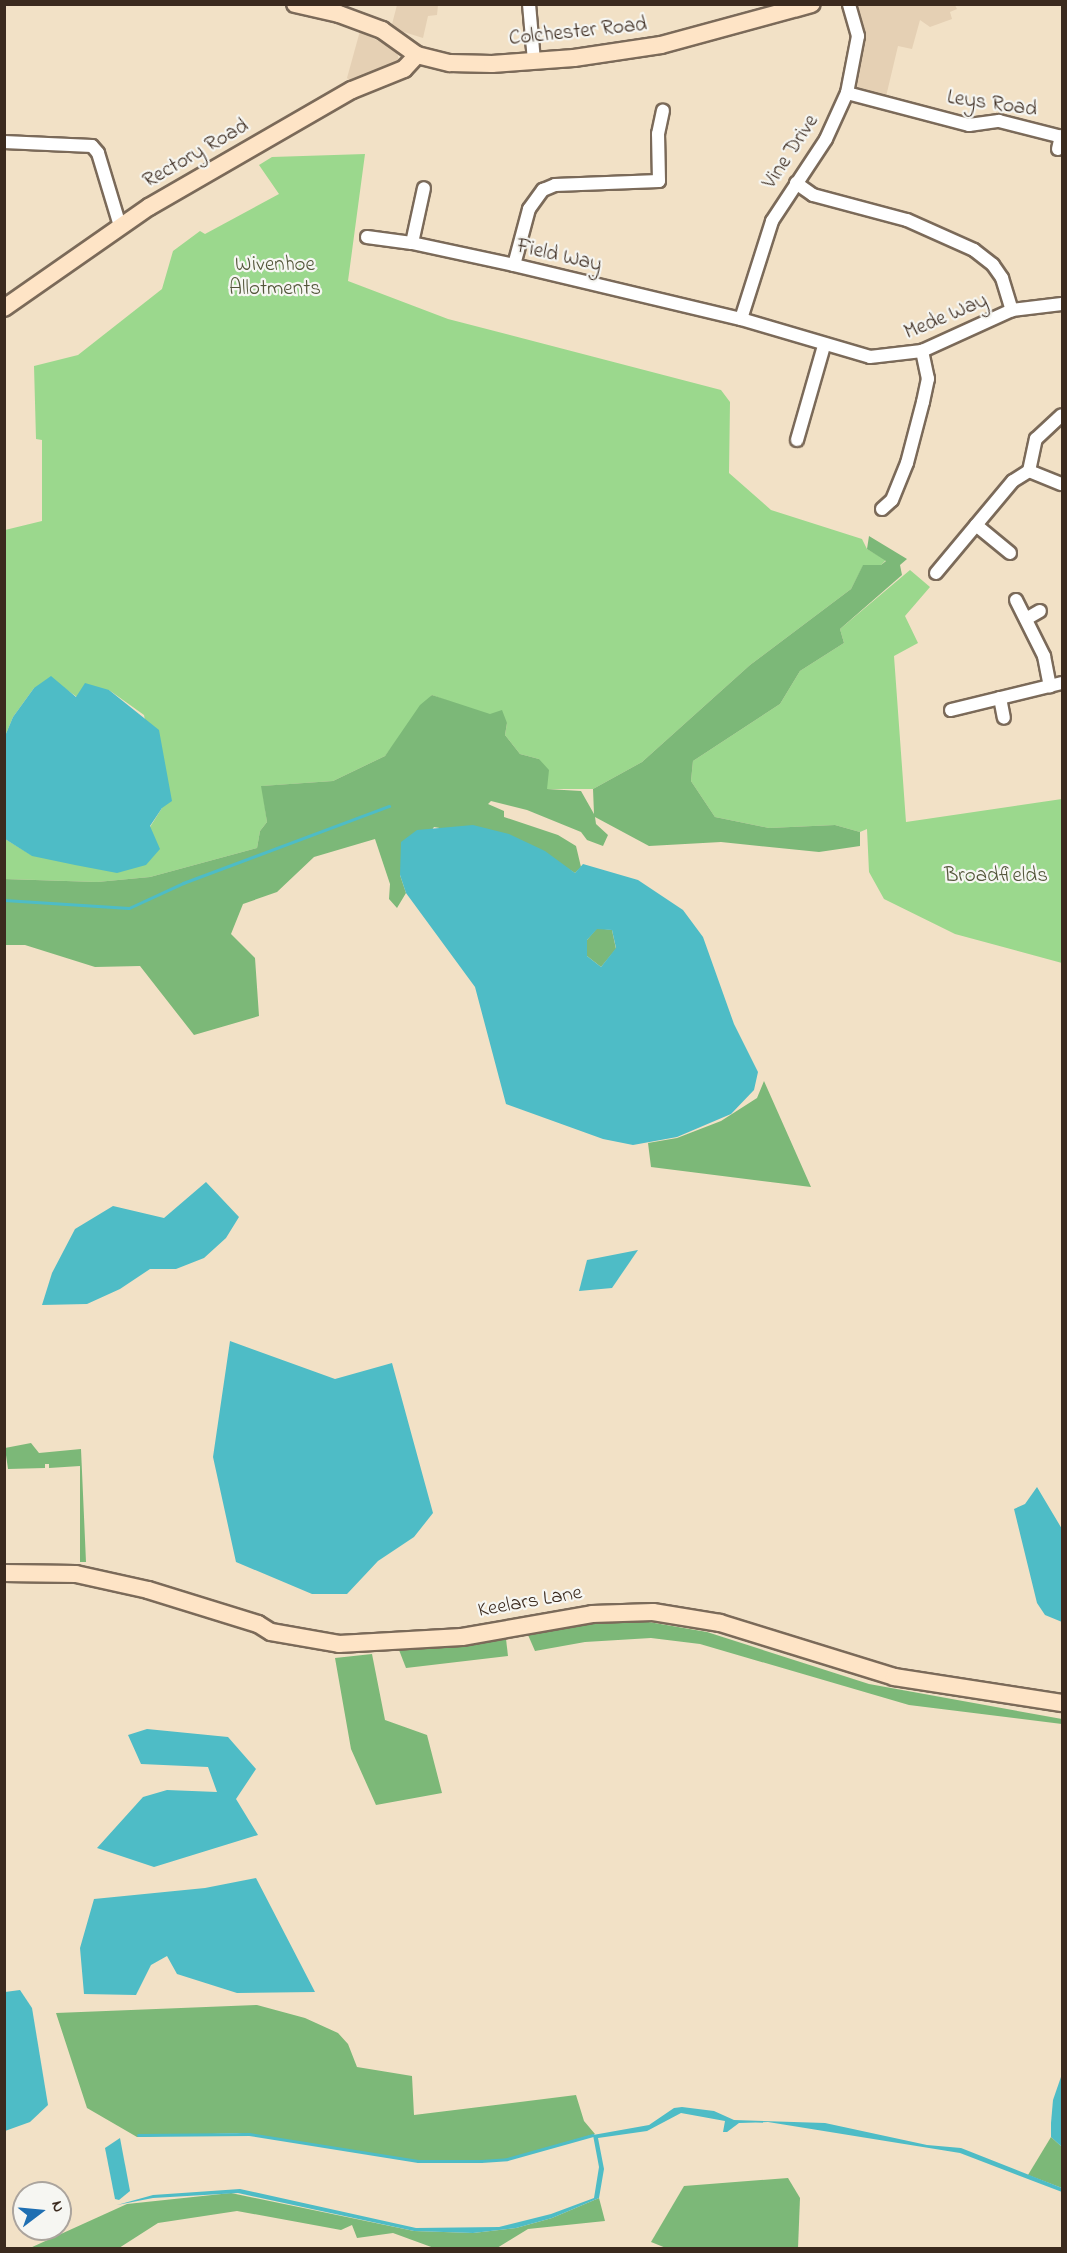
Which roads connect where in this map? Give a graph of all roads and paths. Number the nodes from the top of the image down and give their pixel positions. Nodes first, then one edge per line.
1 (295, 4) edge
2 (529, 4) edge
3 (849, 4) edge
4 (807, 5) edge
5 (417, 55) junction
6 (534, 61) junction
7 (847, 93) junction
8 (663, 111) dead end
9 (1060, 141) edge
10 (4, 142) edge
11 (796, 183) junction
12 (424, 188) dead end
13 (120, 226) junction
14 (367, 237) dead end
15 (412, 243) junction
16 (514, 265) junction
17 (1062, 304) edge
18 (4, 308) edge
19 (1012, 310) junction
20 (741, 319) junction
21 (824, 346) junction
22 (922, 351) junction
23 (1062, 415) edge
24 (797, 440) dead end
25 (1029, 471) junction
26 (1062, 484) edge
27 (882, 509) dead end
28 (976, 525) junction
29 (1010, 553) dead end
30 (936, 573) dead end
31 (1016, 600) dead end
32 (1040, 611) dead end
33 (1026, 619) junction
34 (1056, 684) edge
35 (1000, 698) junction
36 (951, 710) dead end
37 (1004, 718) dead end
38 (4, 1573) edge
39 (1062, 1703) edge

1 - 5 street
2 - 6 street
3 - 7 street, Vine Drive
4 - 6 street, Colchester Road
5 - 6 street, Colchester Road
5 - 13 street, Rectory Road
7 - 9 street, Leys Road
7 - 11 street, Vine Drive
8 - 16 street
10 - 13 street
11 - 19 street
11 - 20 street, Vine Drive
12 - 15 street
13 - 18 street, Rectory Road
14 - 15 street, Field Way
15 - 16 street, Field Way
16 - 20 street, Field Way
17 - 19 street, Mede Way
19 - 22 street, Mede Way
20 - 21 street, Mede Way
21 - 22 street, Mede Way
21 - 24 street
22 - 27 street
23 - 25 street
25 - 26 street
25 - 28 street
28 - 29 street
28 - 30 street
31 - 33 street
32 - 33 street
33 - 34 street
34 - 35 street
35 - 36 street
35 - 37 street
38 - 39 street, Keelars Lane

